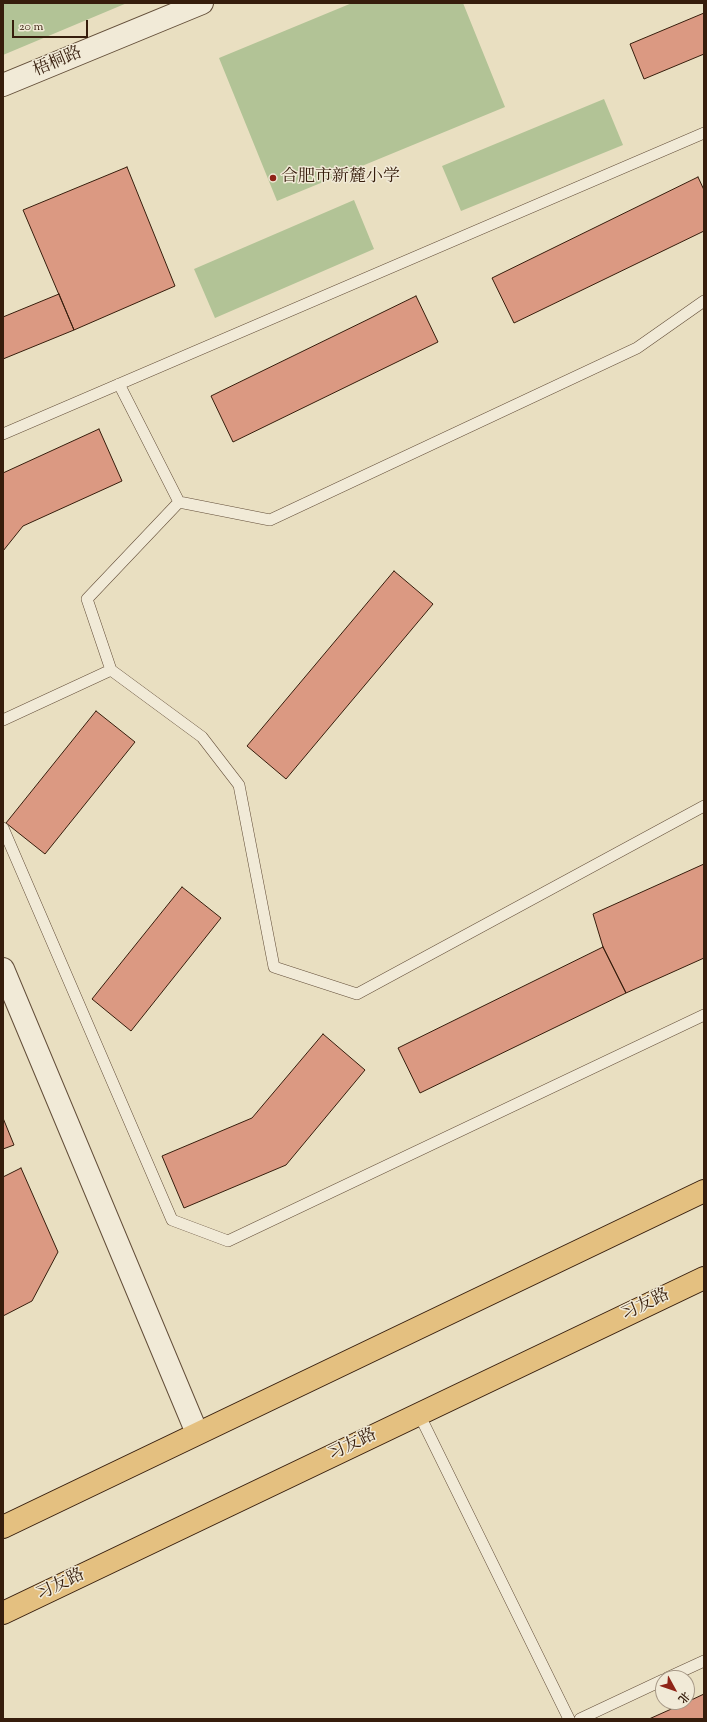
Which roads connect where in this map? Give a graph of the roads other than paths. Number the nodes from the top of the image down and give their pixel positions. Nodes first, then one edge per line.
1 (202, 3) edge
2 (3, 85) edge
3 (704, 133) edge
4 (704, 301) edge
5 (119, 384) junction
6 (3, 434) edge
7 (179, 502) junction
8 (111, 670) junction
9 (3, 720) edge
10 (704, 806) edge
11 (3, 828) edge
12 (3, 969) edge
13 (704, 1015) edge
14 (704, 1191) edge
15 (704, 1278) edge
16 (419, 1414) junction
17 (197, 1434) junction
18 (3, 1526) edge
19 (3, 1613) edge
20 (704, 1661) edge
21 (684, 1670) edge
22 (655, 1684) edge
23 (569, 1719) edge
24 (580, 1719) edge

1 - 2 street, 梧桐路
3 - 5 lane
4 - 7 lane
5 - 6 lane
5 - 7 lane
7 - 8 lane
8 - 9 lane
8 - 10 lane
11 - 13 lane
12 - 17 street
14 - 17 main road
15 - 16 main road, 习友路
16 - 19 main road, 习友路
16 - 23 lane
17 - 18 main road
20 - 21 lane
22 - 24 lane

